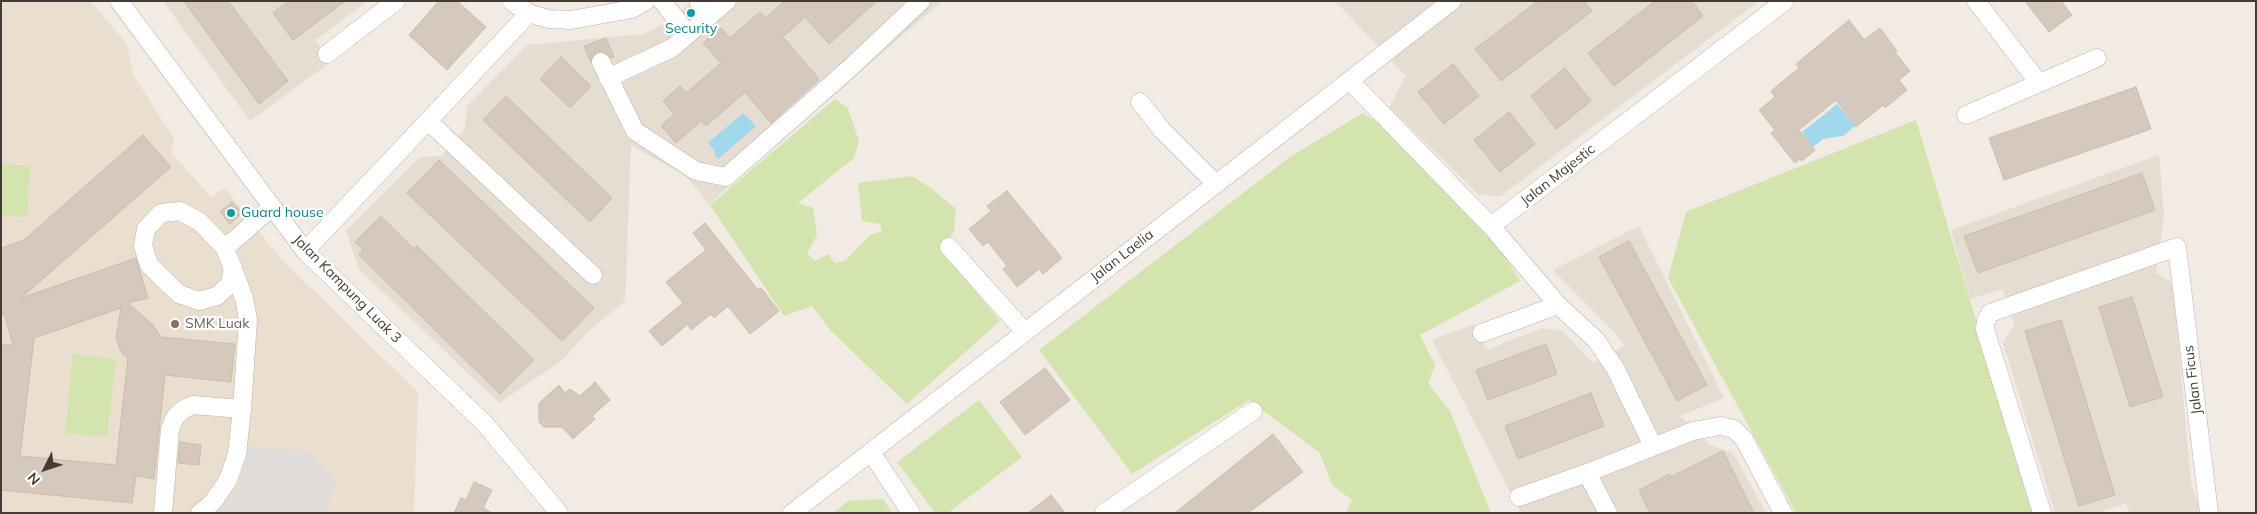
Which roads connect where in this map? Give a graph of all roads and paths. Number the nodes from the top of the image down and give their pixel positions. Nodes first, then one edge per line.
1 (118, 1) edge
2 (396, 1) edge
3 (511, 1) edge
4 (646, 1) edge
5 (662, 1) edge
6 (698, 1) edge
7 (727, 1) edge
8 (921, 1) edge
9 (1452, 1) edge
10 (1785, 1) edge
11 (1976, 1) edge
12 (529, 13) junction
13 (710, 16) junction
14 (688, 34) junction
15 (327, 54) dead end
16 (2097, 58) dead end
17 (601, 62) dead end
18 (608, 78) junction
19 (1350, 81) junction
20 (2040, 84) junction
21 (1140, 102) dead end
22 (1966, 115) dead end
23 (428, 121) junction
24 (1215, 184) junction
25 (271, 208) junction
26 (1492, 226) junction
27 (949, 247) dead end
28 (225, 248) junction
29 (305, 251) junction
30 (233, 266) junction
31 (593, 275) dead end
32 (1558, 305) junction
33 (1024, 332) junction
34 (1482, 332) dead end
35 (242, 409) junction
36 (1253, 411) dead end
37 (1653, 446) junction
38 (871, 452) junction
39 (1587, 473) junction
40 (1519, 496) dead end
41 (163, 513) edge
42 (200, 513) edge
43 (559, 513) edge
44 (792, 513) edge
45 (911, 513) edge
46 (1104, 513) edge
47 (1608, 513) edge
48 (1783, 513) edge
49 (2042, 513) edge
50 (2209, 513) edge

1 - 25 street, Jalan Kampung Luak 3
2 - 15 street
3 - 12 street
4 - 12 street
5 - 14 street
6 - 13 street
7 - 13 street
8 - 18 street
9 - 19 street, Jalan Laelia
10 - 26 street, Jalan Majestic
11 - 20 street
12 - 23 street
13 - 14 street
14 - 18 street
16 - 20 street
17 - 18 street
19 - 24 street, Jalan Laelia
19 - 26 street
20 - 22 street
21 - 24 street
23 - 29 street
23 - 31 street
24 - 33 street, Jalan Laelia
25 - 28 street
25 - 29 street, Jalan Kampung Luak 3
26 - 32 street
27 - 33 street
28 - 30 street
28 - 30 street
29 - 43 street, Jalan Kampung Luak 3
30 - 35 street
32 - 34 street
32 - 37 street
33 - 38 street, Jalan Laelia
35 - 41 street
35 - 42 street
36 - 46 street
37 - 39 street
37 - 48 street
38 - 44 street, Jalan Laelia
38 - 45 street
39 - 40 street
39 - 47 street
49 - 50 street, Jalan Ficus

